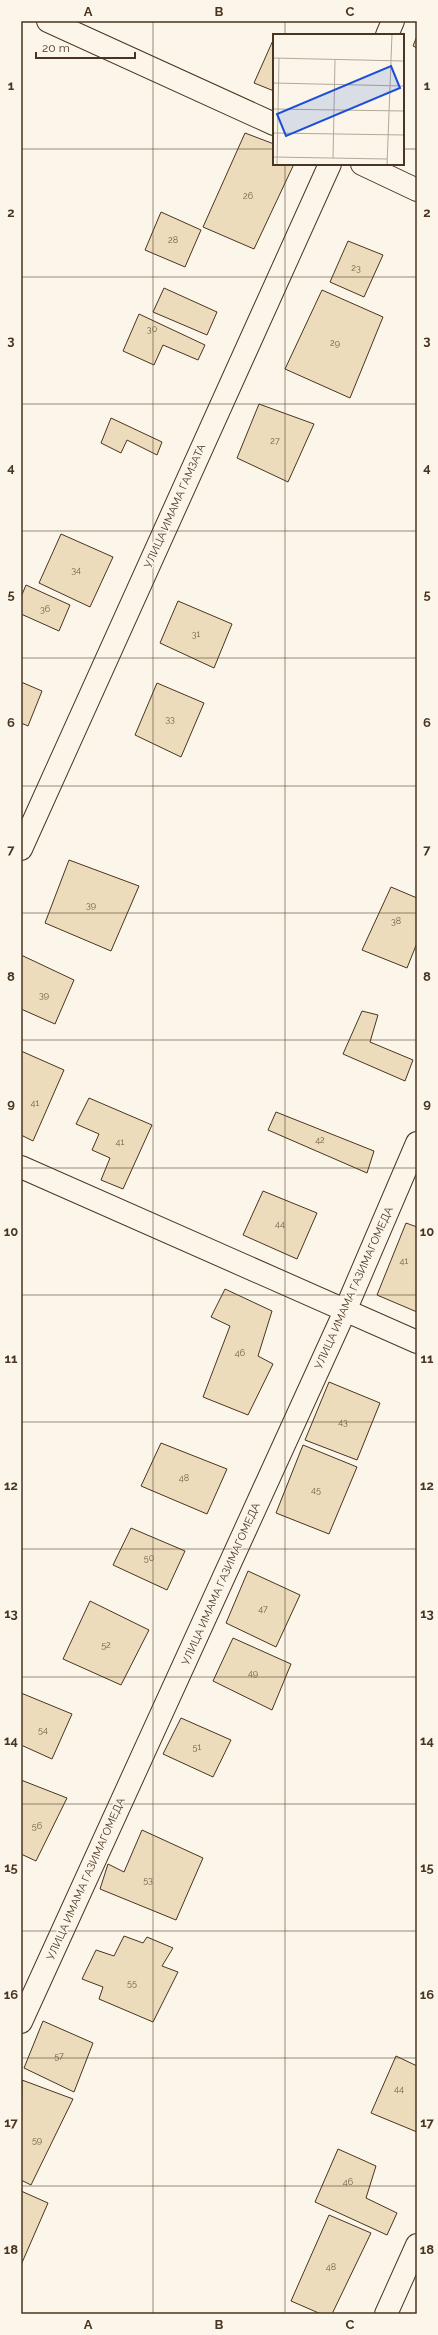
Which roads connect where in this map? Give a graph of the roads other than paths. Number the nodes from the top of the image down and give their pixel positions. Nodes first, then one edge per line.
1 (48, 21) edge
2 (393, 21) edge
3 (387, 34) edge
4 (273, 124) edge
5 (330, 165) edge
6 (364, 165) edge
7 (417, 190) edge
8 (21, 849) edge
9 (417, 1144) edge
10 (21, 1167) edge
11 (345, 1310) junction
12 (417, 1342) edge
13 (21, 2022) edge
14 (417, 2245) edge
15 (386, 2314) edge

1 - 4 street
2 - 3 street
5 - 8 street, УЛИЦА ИМАМА ГАМЗАТА
6 - 7 street
9 - 11 street, УЛИЦА ИМАМА ГАЗИМАГОМЕДА
10 - 11 street
11 - 12 street
11 - 13 street, УЛИЦА ИМАМА ГАЗИМАГОМЕДА
14 - 15 street

